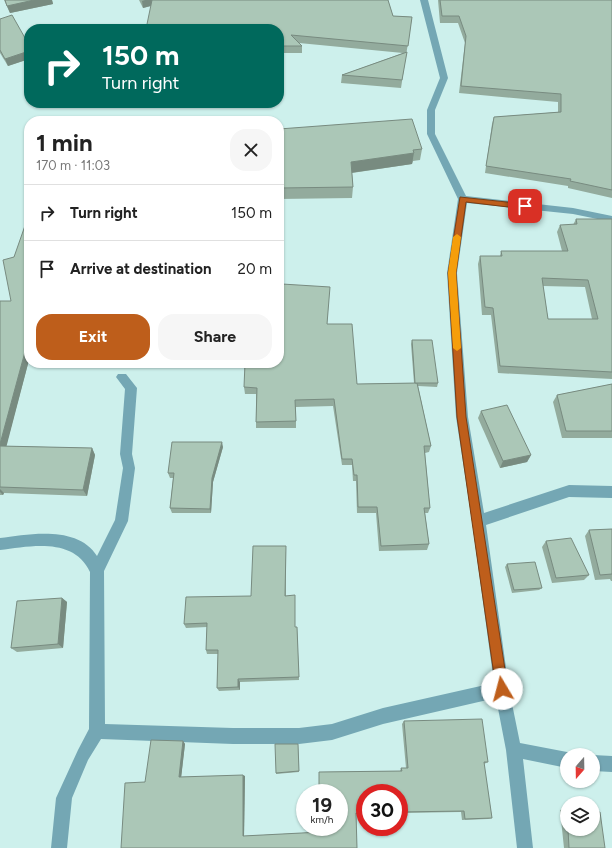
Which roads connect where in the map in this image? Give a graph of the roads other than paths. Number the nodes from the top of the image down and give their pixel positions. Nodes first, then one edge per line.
1 (424, 0) edge
2 (463, 199) junction
3 (612, 219) edge
4 (122, 378) dead end
5 (612, 492) edge
6 (479, 522) junction
7 (0, 544) edge
8 (97, 571) junction
9 (502, 689) junction
10 (97, 731) junction
11 (514, 750) junction
12 (560, 759) edge
13 (600, 763) edge
14 (612, 764) edge
15 (59, 848) edge
16 (525, 848) edge

1 - 2 street
2 - 3 street
2 - 6 street
4 - 8 street
5 - 6 street
6 - 9 street
7 - 8 street
8 - 10 street
9 - 10 street
9 - 11 street
10 - 15 street
11 - 12 street
11 - 16 street
13 - 14 street

